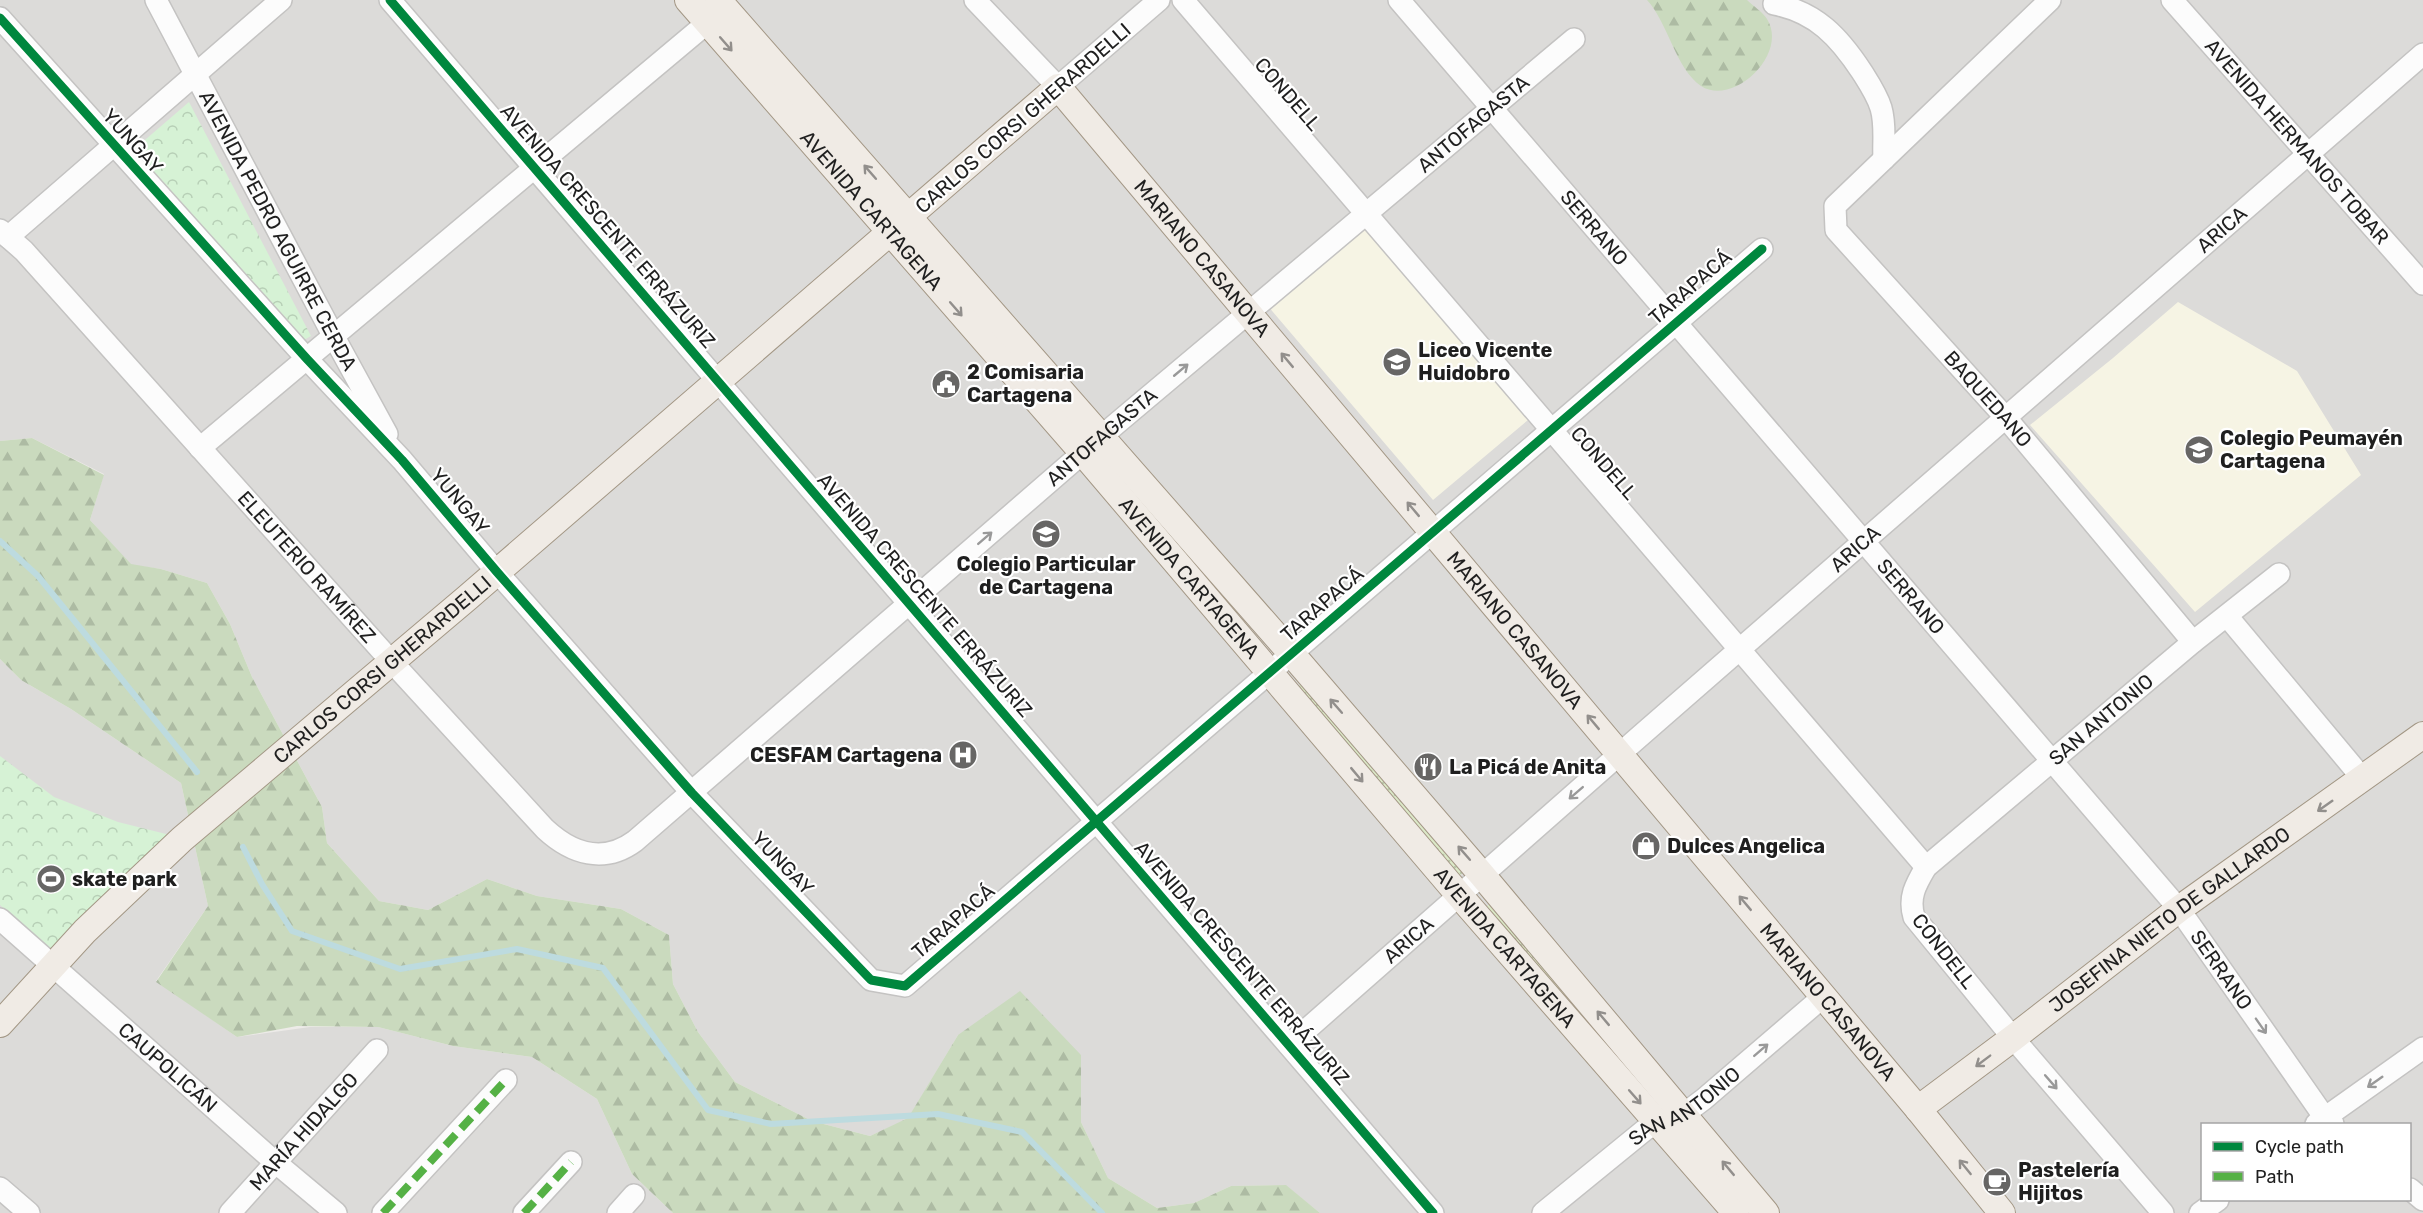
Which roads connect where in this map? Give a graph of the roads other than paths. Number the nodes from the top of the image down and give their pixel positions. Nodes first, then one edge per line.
1 (156, 0) edge
2 (281, 0) edge
3 (390, 0) edge
4 (688, 0) edge
5 (975, 0) edge
6 (1159, 0) edge
7 (1183, 0) edge
8 (1399, 0) edge
9 (2050, 0) edge
10 (2172, 0) edge
11 (1774, 4) dead end
12 (721, 8) edge
13 (0, 18) edge
14 (1574, 39) dead end
15 (2423, 54) edge
16 (196, 74) junction
17 (1058, 87) junction
18 (1491, 107) junction
19 (113, 146) junction
20 (2309, 155) junction
21 (1884, 159) junction
22 (534, 168) junction
23 (1366, 213) junction
24 (909, 216) junction
25 (4, 233) edge
26 (889, 233) junction
27 (1762, 249) dead end
28 (2423, 284) edge
29 (1248, 312) junction
30 (1676, 322) junction
31 (334, 337) junction
32 (307, 359) junction
33 (718, 381) junction
34 (2006, 418) junction
35 (1551, 430) junction
36 (1092, 445) junction
37 (200, 448) junction
38 (402, 460) junction
39 (1433, 532) junction
40 (1864, 542) junction
41 (497, 572) junction
42 (2279, 574) dead end
43 (909, 603) junction
44 (2227, 616) junction
45 (2193, 642) junction
46 (1740, 650) junction
47 (1291, 653) junction
48 (391, 661) junction
49 (1270, 672) junction
50 (2423, 735) edge
51 (1620, 754) junction
52 (2052, 760) junction
53 (2363, 779) junction
54 (692, 793) junction
55 (1096, 821) junction
56 (636, 841) joint
57 (1926, 867) junction
58 (1482, 875) junction
59 (1459, 895) junction
60 (2179, 909) junction
61 (0, 919) edge
62 (53, 964) junction
63 (905, 986) joint
64 (1824, 996) junction
65 (0, 1024) edge
66 (2013, 1038) junction
67 (1289, 1045) junction
68 (2423, 1048) edge
69 (377, 1050) dead end
70 (506, 1080) dead end
71 (1918, 1109) junction
72 (1684, 1114) junction
73 (2324, 1122) edge
74 (1659, 1124) junction
75 (276, 1162) junction
76 (571, 1162) dead end
77 (0, 1188) edge
78 (2411, 1191) edge
79 (634, 1195) dead end
80 (2423, 1200) edge
81 (2217, 1201) edge
82 (28, 1213) edge
83 (230, 1213) edge
84 (336, 1213) edge
85 (383, 1213) edge
86 (524, 1213) edge
87 (618, 1213) edge
88 (1433, 1213) edge
89 (1543, 1213) edge
90 (1736, 1213) edge
91 (1766, 1213) edge
92 (2002, 1213) edge
93 (2163, 1213) edge
94 (2200, 1213) edge

1 - 16 street, AVENIDA PEDRO AGUIRRE CERDA
2 - 16 street
3 - 22 street, AVENIDA CRESCENTE ERRÁZURIZ
4 - 12 main road, AVENIDA CARTAGENA
5 - 17 street, MARIANO CASANOVA
6 - 17 street, CARLOS CORSI GHERARDELLI
7 - 23 street, CONDELL
8 - 18 street, SERRANO
9 - 21 street
10 - 20 street, AVENIDA HERMANOS TOBAR
11 - 21 street
12 - 22 street
24 -> 12 main road, AVENIDA CARTAGENA
12 -> 26 main road, AVENIDA CARTAGENA
13 - 19 street, YUNGAY
14 - 18 street, ANTOFAGASTA
15 - 20 street, ARICA
16 - 19 street
16 - 31 street, AVENIDA PEDRO AGUIRRE CERDA
17 - 24 main road, CARLOS CORSI GHERARDELLI
17 - 29 main road, MARIANO CASANOVA
18 - 23 street, ANTOFAGASTA
18 - 30 street, SERRANO
19 - 25 street
19 - 32 street, YUNGAY
20 - 28 street, AVENIDA HERMANOS TOBAR
20 - 34 street, ARICA
21 - 34 street, BAQUEDANO
22 - 31 street
22 - 33 street, AVENIDA CRESCENTE ERRÁZURIZ
23 - 29 street, ANTOFAGASTA
23 - 35 street, CONDELL
24 - 26 main road, CARLOS CORSI GHERARDELLI
24 - 36 main road, AVENIDA CARTAGENA
25 - 37 street, ELEUTERIO RAMÍREZ
26 - 33 main road, CARLOS CORSI GHERARDELLI
26 -> 36 main road, AVENIDA CARTAGENA
27 - 30 street, TARAPACÁ
36 -> 29 street, ANTOFAGASTA
39 -> 29 main road, MARIANO CASANOVA
30 - 35 street, TARAPACÁ
30 - 40 street, SERRANO
31 - 32 street
31 - 38 street, AVENIDA PEDRO AGUIRRE CERDA
32 - 37 street
32 - 38 street, YUNGAY
33 - 41 main road, CARLOS CORSI GHERARDELLI
33 - 43 street, AVENIDA CRESCENTE ERRÁZURIZ
34 - 40 street, ARICA
34 - 45 street, BAQUEDANO
35 - 39 street, TARAPACÁ
35 - 46 street, CONDELL
43 -> 36 street, ANTOFAGASTA
36 - 47 main road, AVENIDA CARTAGENA
36 - 49 main road, AVENIDA CARTAGENA
37 - 48 street, ELEUTERIO RAMÍREZ
38 - 41 street, YUNGAY
39 - 47 street, TARAPACÁ
51 -> 39 main road, MARIANO CASANOVA
40 - 46 street, ARICA
40 - 52 street, SERRANO
41 - 48 main road, CARLOS CORSI GHERARDELLI
41 - 54 street, YUNGAY
42 - 44 street, SAN ANTONIO
43 - 54 street, ANTOFAGASTA
43 - 55 street, AVENIDA CRESCENTE ERRÁZURIZ
44 - 45 street, SAN ANTONIO
44 - 53 street
45 - 52 street, SAN ANTONIO
46 - 51 street, ARICA
46 - 57 street, CONDELL
47 - 49 street, TARAPACÁ
58 -> 47 main road, AVENIDA CARTAGENA
48 - 56 street, ELEUTERIO RAMÍREZ
48 - 62 main road, CARLOS CORSI GHERARDELLI
49 - 55 street, TARAPACÁ
49 -> 59 main road, AVENIDA CARTAGENA
50 - 53 main road, JOSEFINA NIETO DE GALLARDO
51 -> 58 street, ARICA
64 -> 51 main road, MARIANO CASANOVA
52 - 57 street, SAN ANTONIO
52 - 60 street, SERRANO
53 -> 60 main road, JOSEFINA NIETO DE GALLARDO
54 - 56 street, ANTOFAGASTA
54 - 63 street, YUNGAY
55 - 63 street, TARAPACÁ
55 - 67 street, AVENIDA CRESCENTE ERRÁZURIZ
57 - 66 street, CONDELL
58 - 59 street, ARICA
72 -> 58 main road, AVENIDA CARTAGENA
59 - 67 street, ARICA
59 -> 74 main road, AVENIDA CARTAGENA
60 - 66 main road, JOSEFINA NIETO DE GALLARDO
60 -> 73 street, SERRANO
61 - 62 street, CAUPOLICÁN
62 - 65 main road, CARLOS CORSI GHERARDELLI
62 - 75 street, CAUPOLICÁN
64 - 71 main road, MARIANO CASANOVA
72 -> 64 street, SAN ANTONIO
66 -> 71 main road, JOSEFINA NIETO DE GALLARDO
66 -> 93 street, CONDELL
67 - 88 street, AVENIDA CRESCENTE ERRÁZURIZ
68 -> 73 street
69 - 75 street, MARÍA HIDALGO
70 - 85 street
92 -> 71 main road, MARIANO CASANOVA
72 - 74 street, SAN ANTONIO
91 -> 72 main road, AVENIDA CARTAGENA
74 - 89 street, SAN ANTONIO
74 - 90 main road, AVENIDA CARTAGENA
75 - 83 street, MARÍA HIDALGO
75 - 84 street, CAUPOLICÁN
76 - 86 street
77 - 82 street
78 - 80 street
79 - 87 street
81 - 94 street

